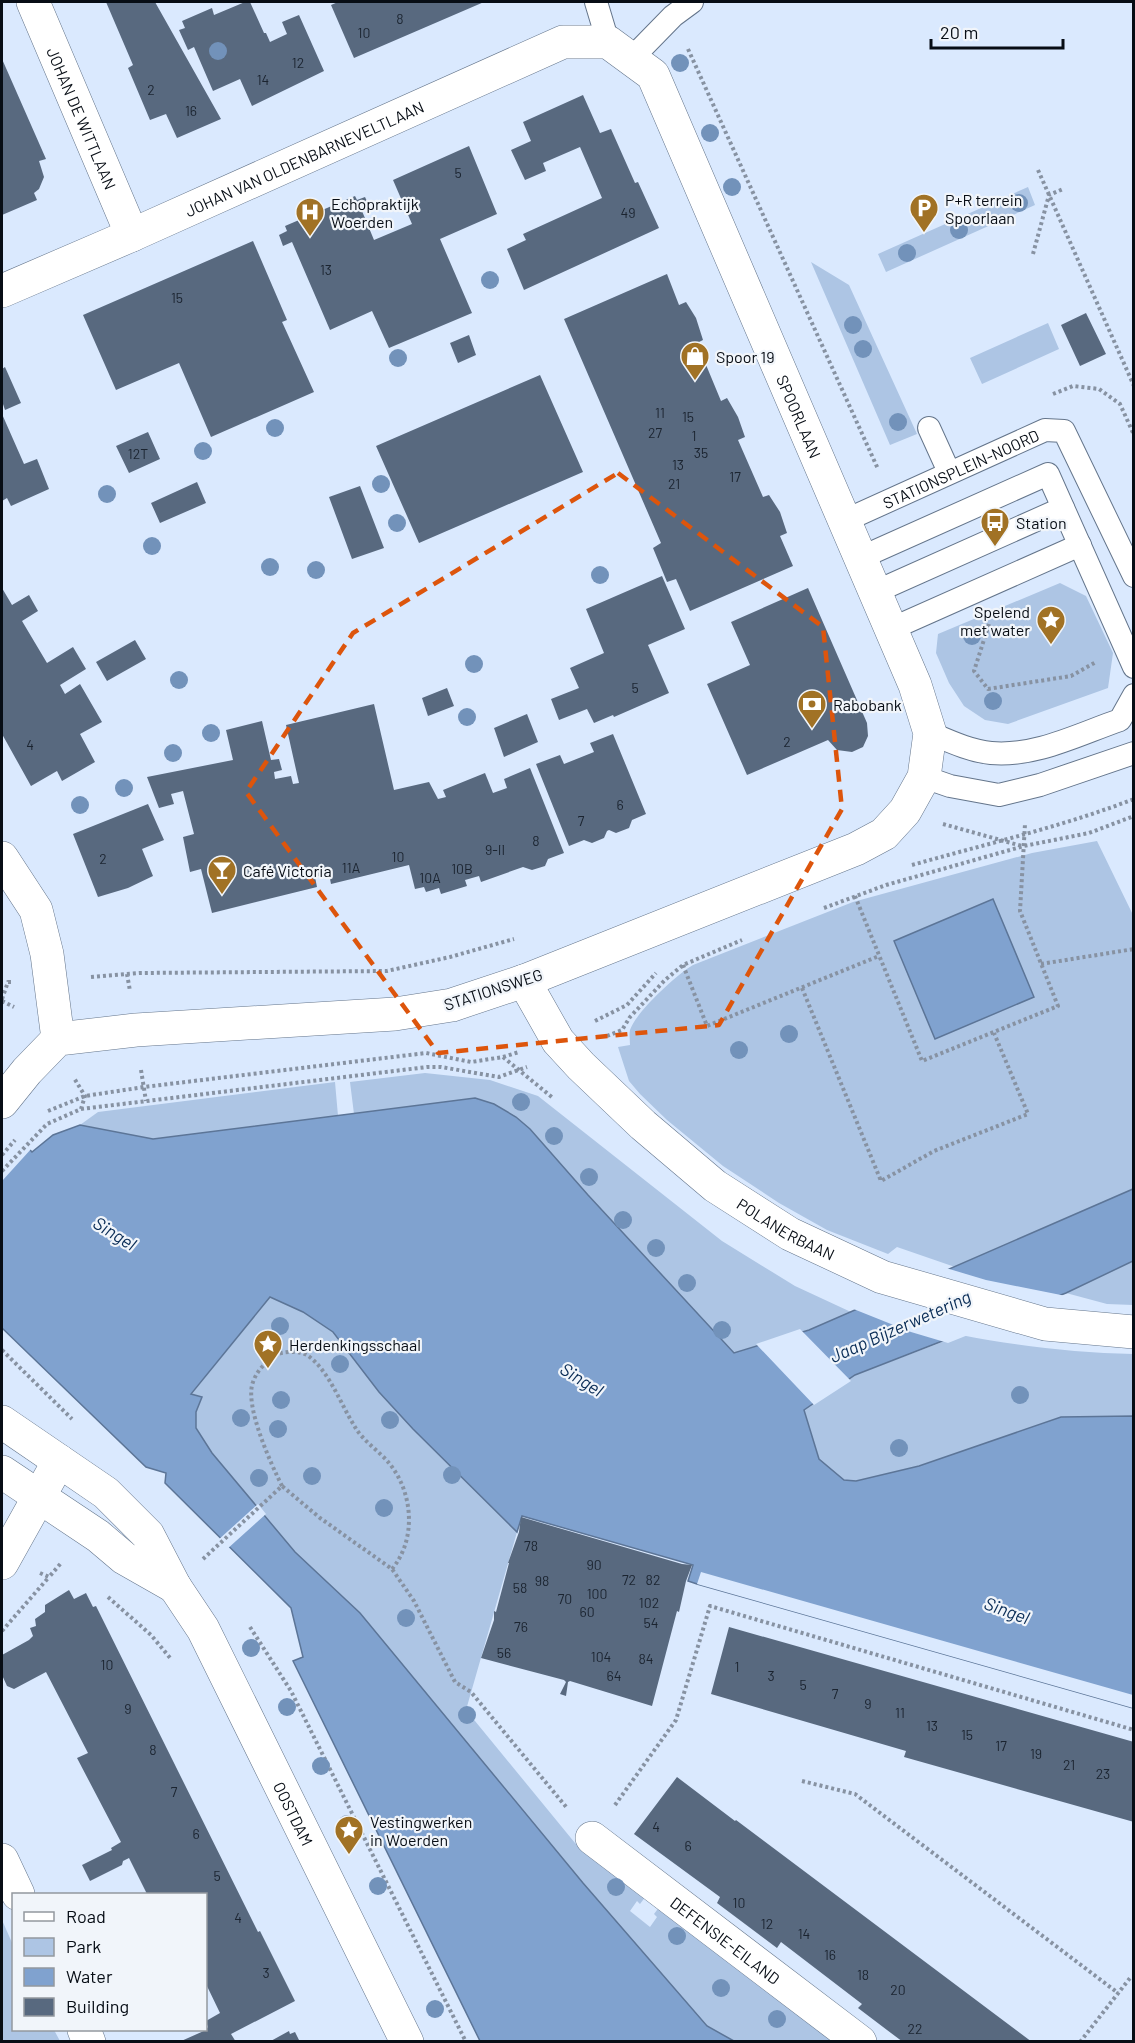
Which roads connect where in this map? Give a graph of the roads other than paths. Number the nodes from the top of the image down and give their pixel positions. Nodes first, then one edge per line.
1 (33, 2) edge
2 (596, 2) edge
3 (692, 2) edge
4 (620, 50) junction
5 (132, 235) junction
6 (2, 291) edge
7 (929, 428) dead end
8 (948, 472) junction
9 (1063, 508) junction
10 (844, 521) junction
11 (1080, 545) junction
12 (860, 558) junction
13 (1134, 576) edge
14 (875, 592) junction
15 (891, 629) junction
16 (1134, 667) edge
17 (1134, 695) edge
18 (930, 733) junction
19 (1134, 753) edge
20 (924, 777) junction
21 (905, 811) joint
22 (2, 858) edge
23 (524, 981) junction
24 (58, 1039) junction
25 (2, 1102) edge
26 (1134, 1332) edge
27 (2, 1422) edge
28 (59, 1461) junction
29 (2, 1472) edge
30 (38, 1497) junction
31 (2, 1563) edge
32 (175, 1587) junction
33 (592, 1838) road end
34 (2, 1860) edge
35 (18, 1893) edge
36 (407, 2042) edge
37 (860, 2042) edge

1 - 5 main road, JOHAN DE WITTLAAN
2 - 4 lane
3 - 4 lane
4 - 5 main road, JOHAN VAN OLDENBARNEVELTLAAN
4 - 10 main road, SPOORLAAN
5 - 6 main road, JOHAN VAN OLDENBARNEVELTLAAN
7 - 8 lane
8 - 10 lane, STATIONSPLEIN-NOORD
8 - 13 lane, STATIONSPLEIN-NOORD
9 - 11 lane
9 - 12 lane
9 - 14 lane
10 - 12 main road, SPOORLAAN
11 - 15 lane
11 - 16 lane
12 - 14 main road, SPOORLAAN
14 - 15 main road, SPOORLAAN
15 - 18 main road, SPOORLAAN
17 - 18 lane
18 - 20 main road, SPOORLAAN
19 - 20 lane
20 - 21 main road, SPOORLAAN
21 - 23 main road, STATIONSWEG
22 - 24 main road
23 - 24 main road, STATIONSWEG
23 - 26 main road, POLANERBAAN
24 - 25 main road
27 - 28 main road, OOSTDAM
28 - 30 main road
28 - 32 main road, OOSTDAM
29 - 30 main road, OOSTDAM
30 - 31 main road
30 - 32 main road, OOSTDAM
32 - 36 main road, OOSTDAM
33 - 37 main road, DEFENSIE-EILAND
34 - 35 main road

